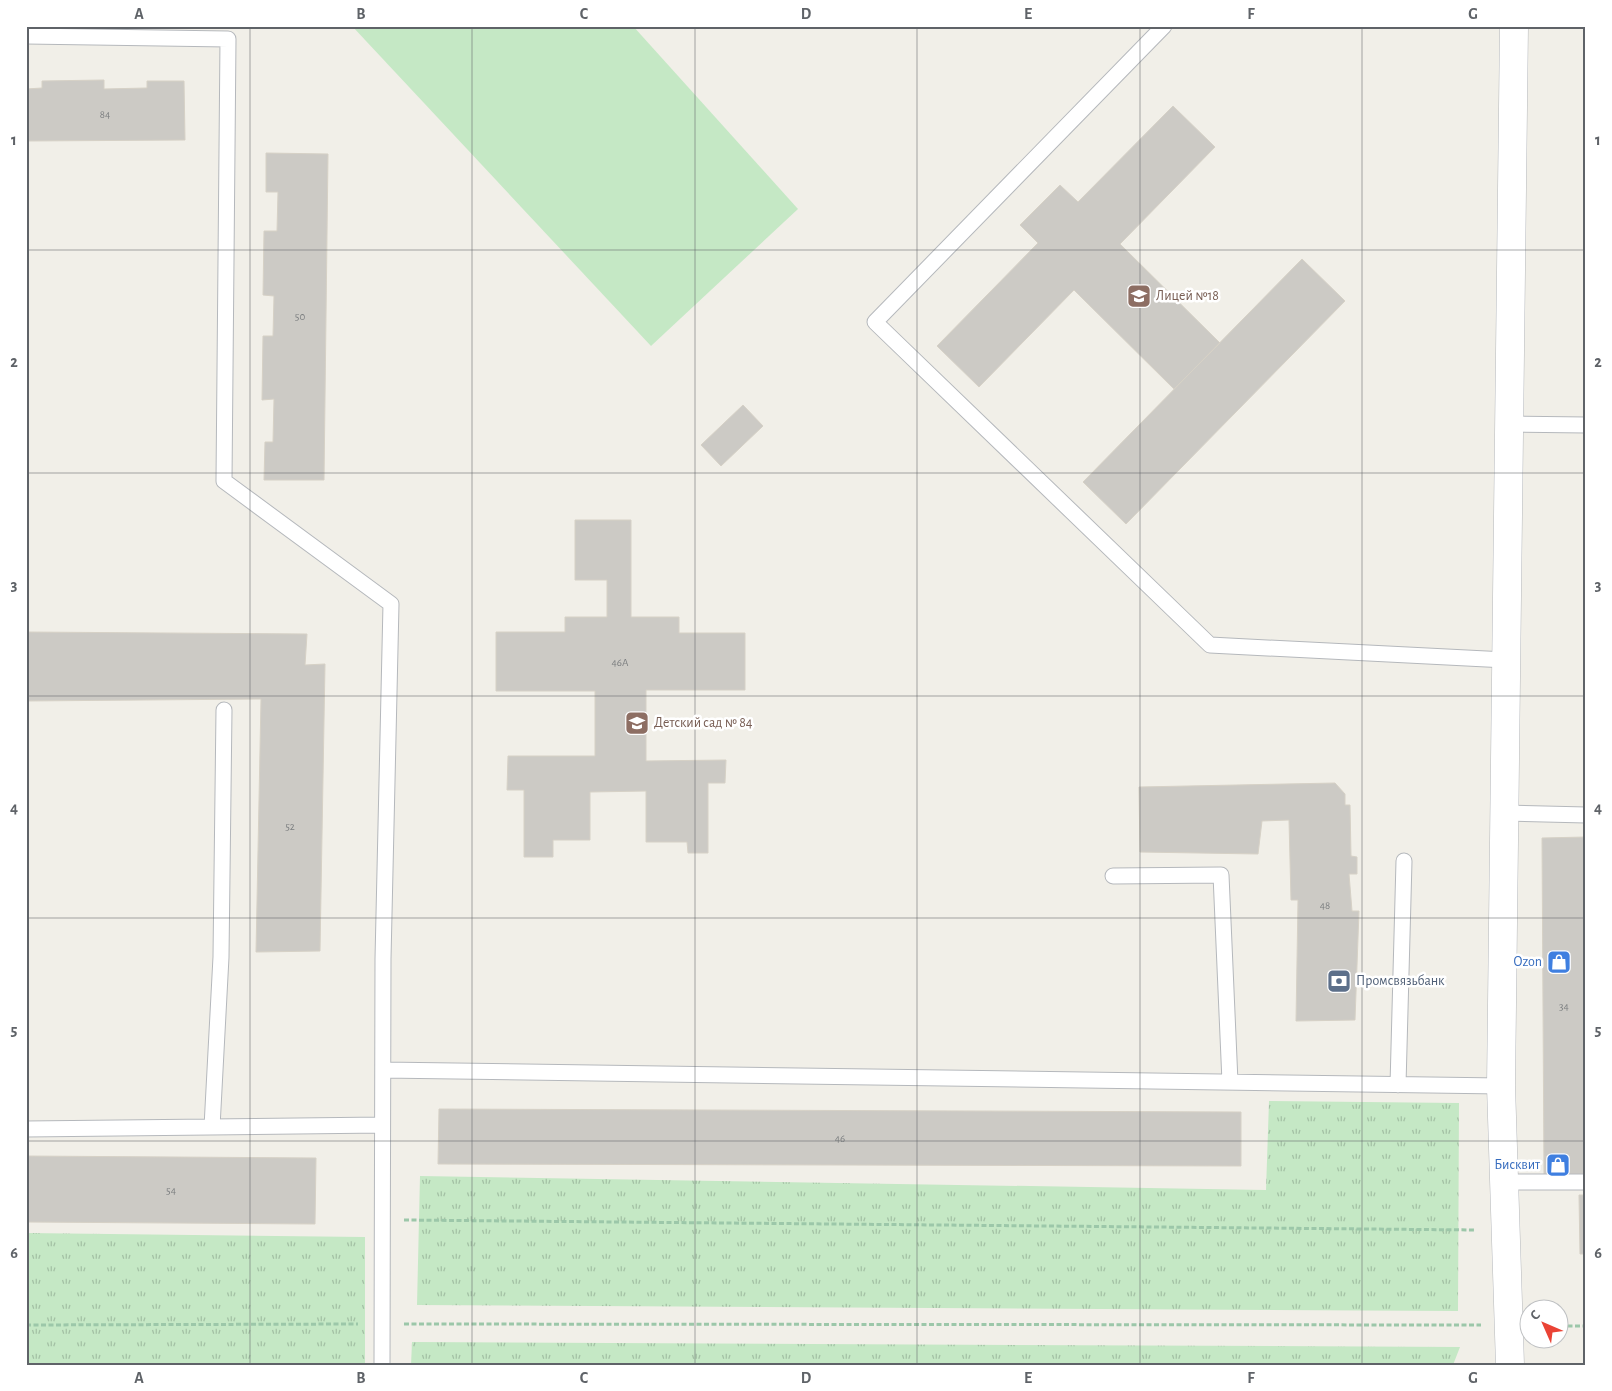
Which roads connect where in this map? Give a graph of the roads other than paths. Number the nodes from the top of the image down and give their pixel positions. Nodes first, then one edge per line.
1 (1164, 26) edge
2 (1514, 26) edge
3 (26, 36) edge
4 (1509, 424) junction
5 (1586, 424) edge
6 (1506, 660) junction
7 (224, 710) dead end
8 (1504, 813) junction
9 (1586, 815) edge
10 (1404, 861) dead end
11 (1113, 876) dead end
12 (382, 1070) junction
13 (1230, 1082) junction
14 (1398, 1085) junction
15 (1501, 1086) junction
16 (382, 1125) junction
17 (212, 1127) junction
18 (26, 1129) edge
19 (1504, 1182) junction
20 (1586, 1182) edge
21 (382, 1365) edge
22 (1510, 1365) edge

1 - 6 lane
2 - 4 street
3 - 12 lane
4 - 5 lane
4 - 6 street
6 - 8 street
7 - 17 lane
8 - 9 lane
8 - 15 street
10 - 14 lane
11 - 13 lane
12 - 13 lane
12 - 16 lane
13 - 14 lane
14 - 15 lane
15 - 19 street
16 - 17 lane
16 - 21 lane
17 - 18 lane
19 - 20 lane
19 - 22 street

